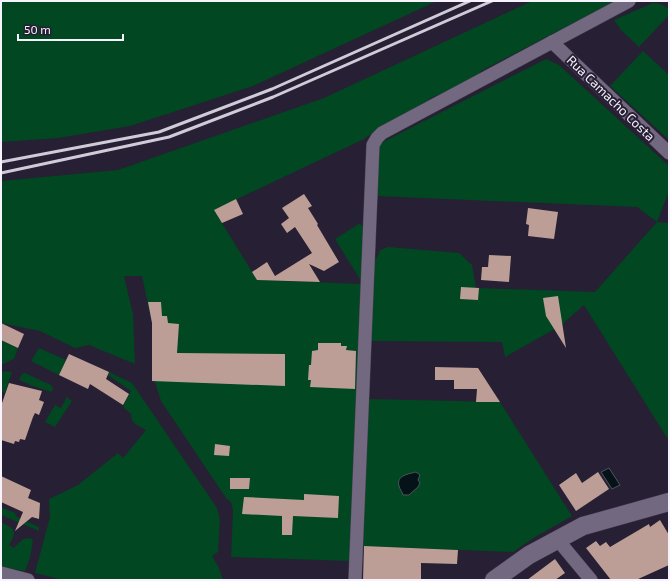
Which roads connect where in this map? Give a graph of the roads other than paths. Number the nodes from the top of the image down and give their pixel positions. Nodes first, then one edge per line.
1 (629, 1) edge
2 (552, 42) junction
3 (669, 153) edge
4 (669, 502) edge
5 (557, 539) junction
6 (1, 573) edge
7 (28, 580) edge
8 (355, 580) edge
9 (494, 580) edge
10 (591, 580) edge

1 - 2 street
2 - 3 street, Rua Camacho Costa
2 - 8 street
4 - 5 main road
5 - 9 main road
5 - 10 street
6 - 7 street

